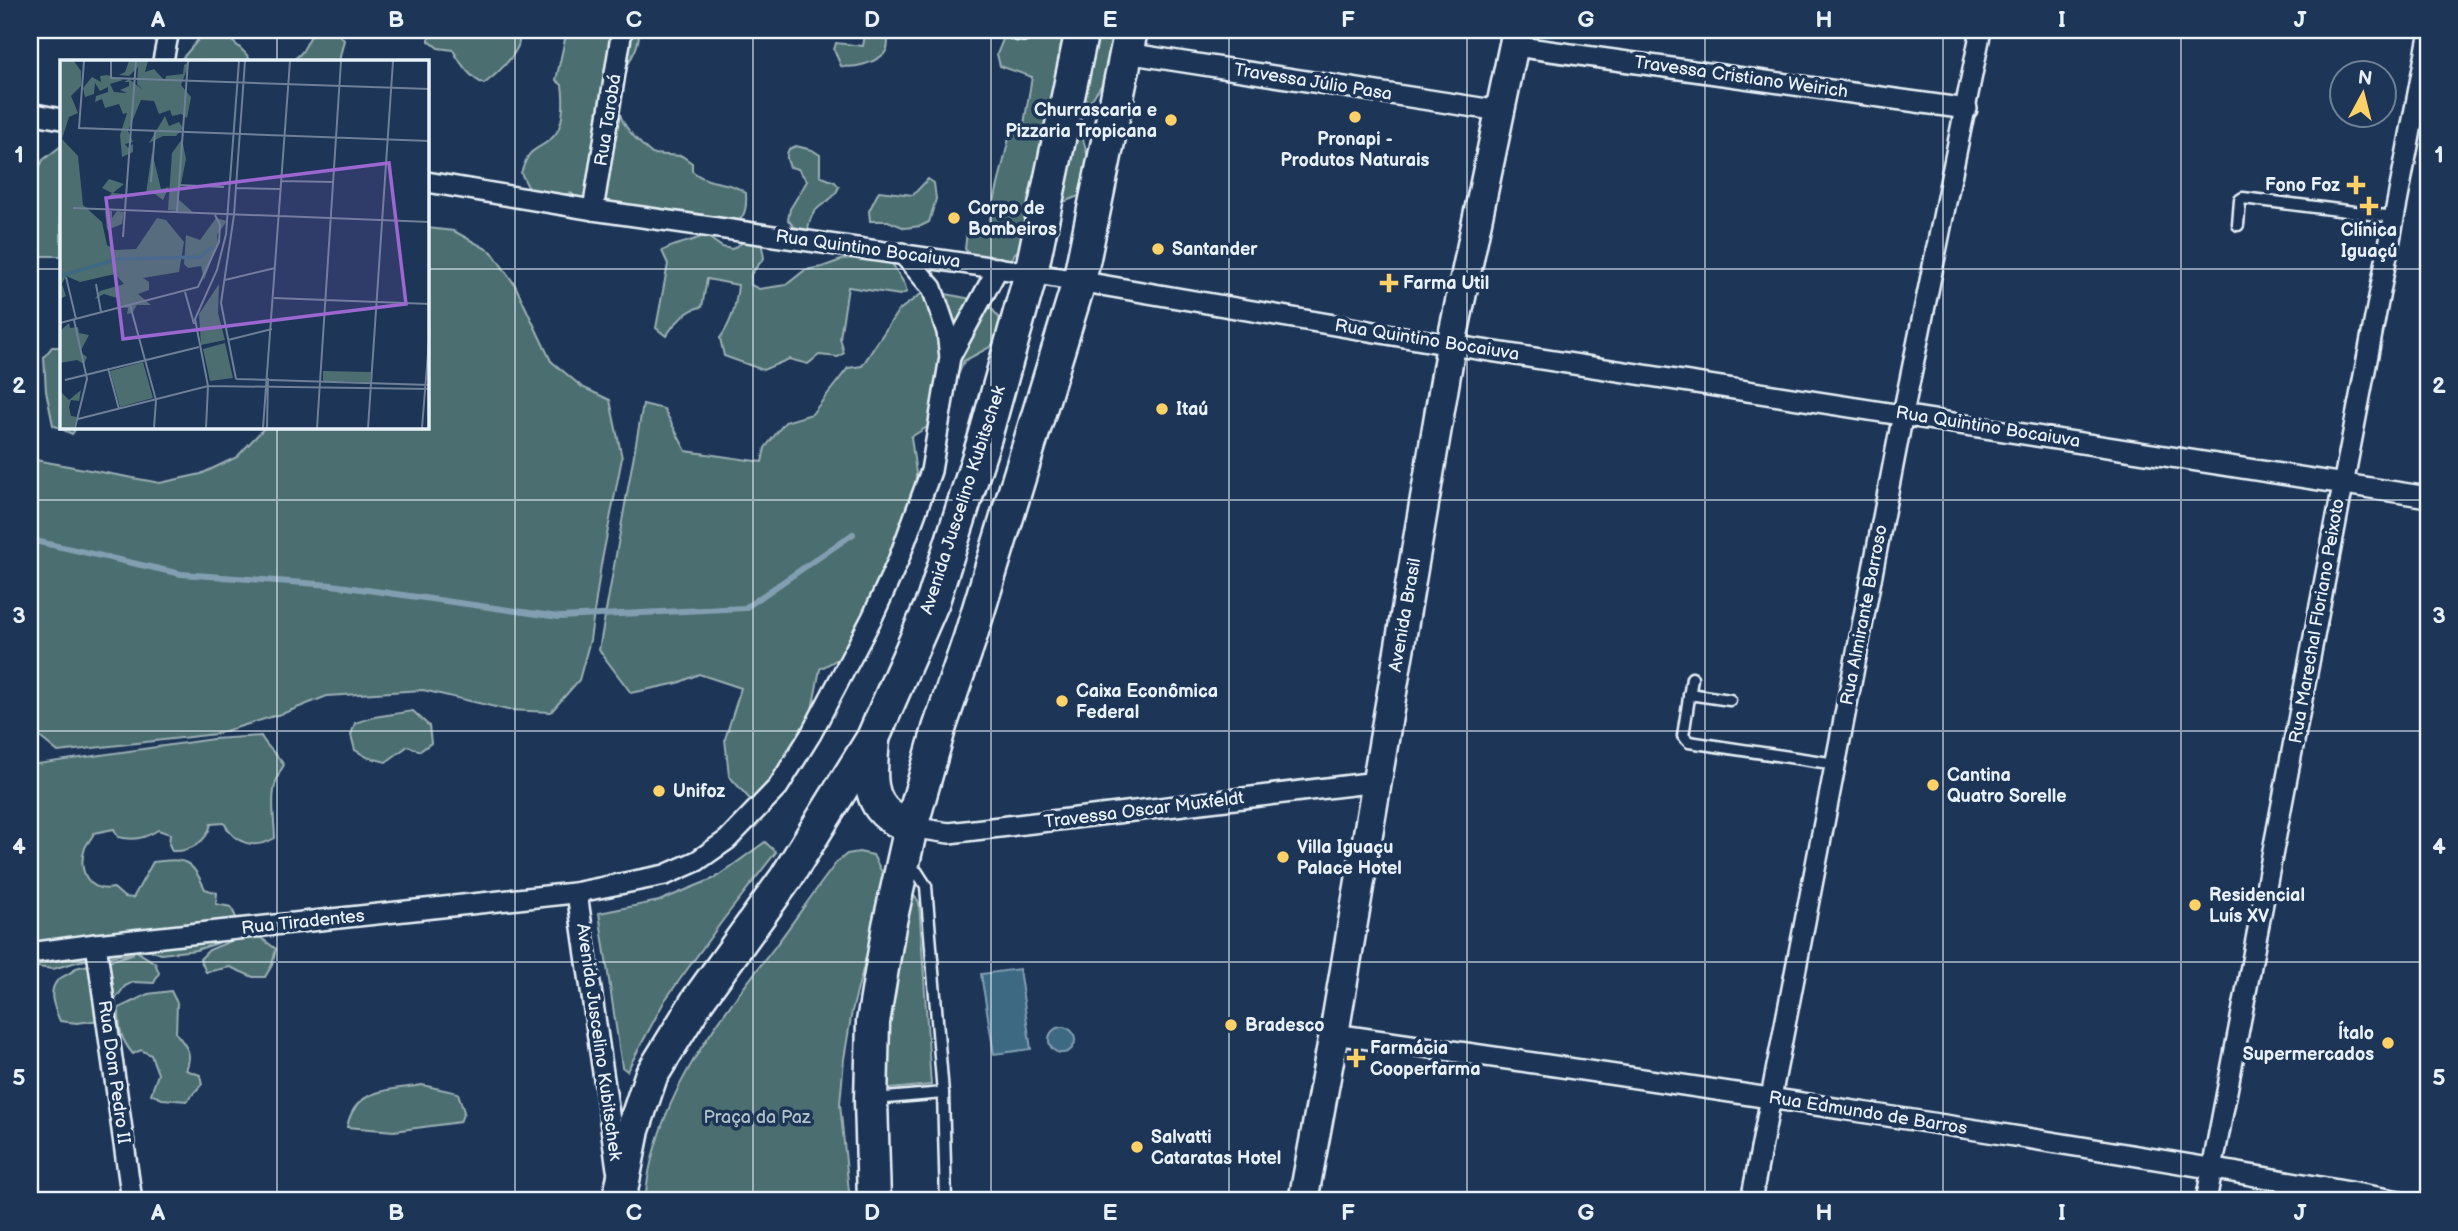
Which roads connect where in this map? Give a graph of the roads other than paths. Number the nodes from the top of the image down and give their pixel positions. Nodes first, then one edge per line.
1 (169, 30) edge
2 (622, 30) edge
3 (1082, 30) edge
4 (1981, 30) edge
5 (1516, 38) edge
6 (1129, 41) edge
7 (2428, 41) edge
8 (163, 60) edge
9 (1967, 109) junction
10 (1500, 111) junction
11 (30, 113) edge
12 (60, 119) edge
13 (429, 182) edge
14 (593, 210) junction
15 (2394, 217) junction
16 (2238, 225) dead end
17 (902, 253) junction
18 (998, 268) junction
19 (1031, 273) junction
20 (1079, 282) junction
21 (1451, 345) junction
22 (950, 357) junction
23 (1903, 414) junction
24 (2342, 484) junction
25 (2428, 497) edge
26 (1692, 678) dead end
27 (1689, 694) junction
28 (1730, 700) dead end
29 (873, 738) junction
30 (1836, 764) junction
31 (1377, 782) junction
32 (911, 827) junction
33 (902, 863) junction
34 (578, 893) junction
35 (96, 944) junction
36 (30, 953) edge
37 (1334, 1034) junction
38 (943, 1093) junction
39 (1771, 1098) junction
40 (872, 1100) junction
41 (2212, 1168) junction
42 (621, 1196) edge
43 (132, 1201) edge
44 (874, 1201) edge
45 (946, 1201) edge
46 (1303, 1201) edge
47 (1751, 1201) edge
48 (2206, 1201) edge
49 (2400, 1201) edge

1 - 8 street
2 - 14 street, Rua Tarobá
3 - 19 main road, Avenida Juscelino Kubitschek
4 - 9 street, Rua Almirante Barroso
5 - 9 street, Travessa Cristiano Weirich
5 - 10 street, Avenida Brasil
6 - 10 street, Travessa Júlio Pasa
6 - 20 main road
7 - 15 street, Rua Marechal Floriano Peixoto
9 - 23 street, Rua Almirante Barroso
10 - 21 street, Avenida Brasil
11 - 12 street
13 - 14 street, Rua Quintino Bocaiuva
14 - 17 street, Rua Quintino Bocaiuva
15 - 16 lane
15 - 24 street, Rua Marechal Floriano Peixoto
17 - 18 street, Rua Quintino Bocaiuva
17 - 22 street
18 - 19 street, Rua Quintino Bocaiuva
18 - 22 street
19 - 20 street, Rua Quintino Bocaiuva
19 - 29 main road, Avenida Juscelino Kubitschek
20 - 21 street, Rua Quintino Bocaiuva
20 - 32 main road
21 - 23 street, Rua Quintino Bocaiuva
21 - 31 street, Avenida Brasil
22 - 34 street, Rua Tiradentes
23 - 24 street, Rua Quintino Bocaiuva
23 - 30 street, Rua Almirante Barroso
24 - 25 street, Rua Quintino Bocaiuva
24 - 41 street, Rua Marechal Floriano Peixoto
26 - 27 lane
27 - 28 lane
27 - 30 lane
29 - 32 main road
29 - 42 main road, Avenida Juscelino Kubitschek
30 - 39 street, Rua Almirante Barroso
31 - 32 street, Travessa Oscar Muxfeldt
31 - 37 street, Avenida Brasil
32 - 33 main road
33 - 38 lane
33 - 40 main road
34 - 35 street, Rua Tiradentes
34 - 42 street, Avenida Juscelino Kubitschek
35 - 36 street, Rua Tiradentes
35 - 43 street, Rua Dom Pedro II
37 - 39 street, Rua Edmundo de Barros
37 - 46 street, Avenida Brasil
38 - 40 lane
38 - 45 lane
39 - 41 street, Rua Edmundo de Barros
39 - 47 street, Rua Almirante Barroso
40 - 44 main road
41 - 48 street, Rua Marechal Floriano Peixoto
41 - 49 street, Rua Edmundo de Barros

